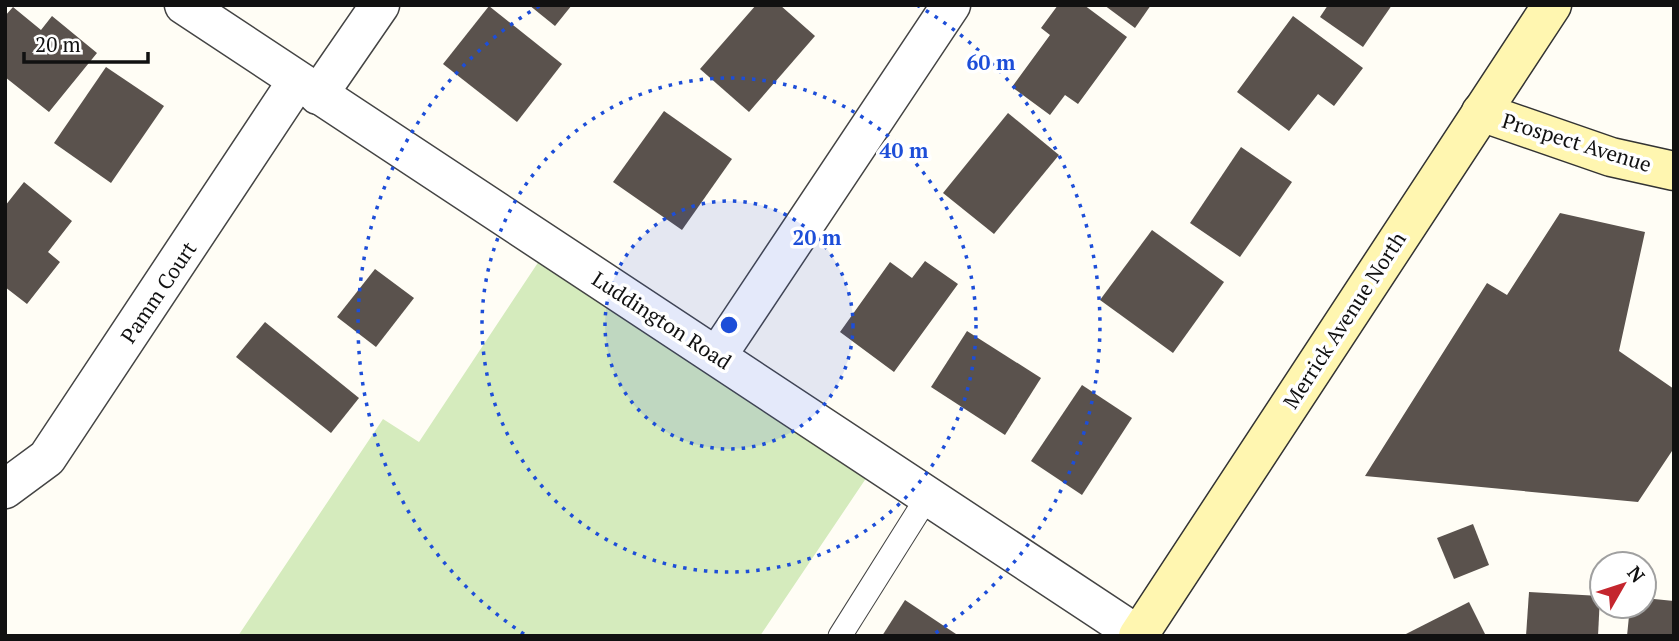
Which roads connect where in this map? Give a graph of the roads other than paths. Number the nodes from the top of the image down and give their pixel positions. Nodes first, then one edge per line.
1 (184, 5) edge
2 (380, 5) edge
3 (951, 5) edge
4 (1552, 5) edge
5 (307, 88) junction
6 (1481, 111) junction
7 (1674, 171) edge
8 (717, 356) junction
9 (5, 489) edge
10 (928, 496) junction
11 (840, 636) edge
12 (1138, 636) edge

1 - 5 street, Luddington Road
2 - 5 street, Pamm Court
3 - 8 street
4 - 6 main road, Merrick Avenue North
5 - 8 street, Luddington Road
5 - 9 street, Pamm Court
6 - 7 main road, Prospect Avenue
6 - 12 main road, Merrick Avenue North
8 - 10 street, Luddington Road
10 - 11 lane
10 - 12 street, Luddington Road

